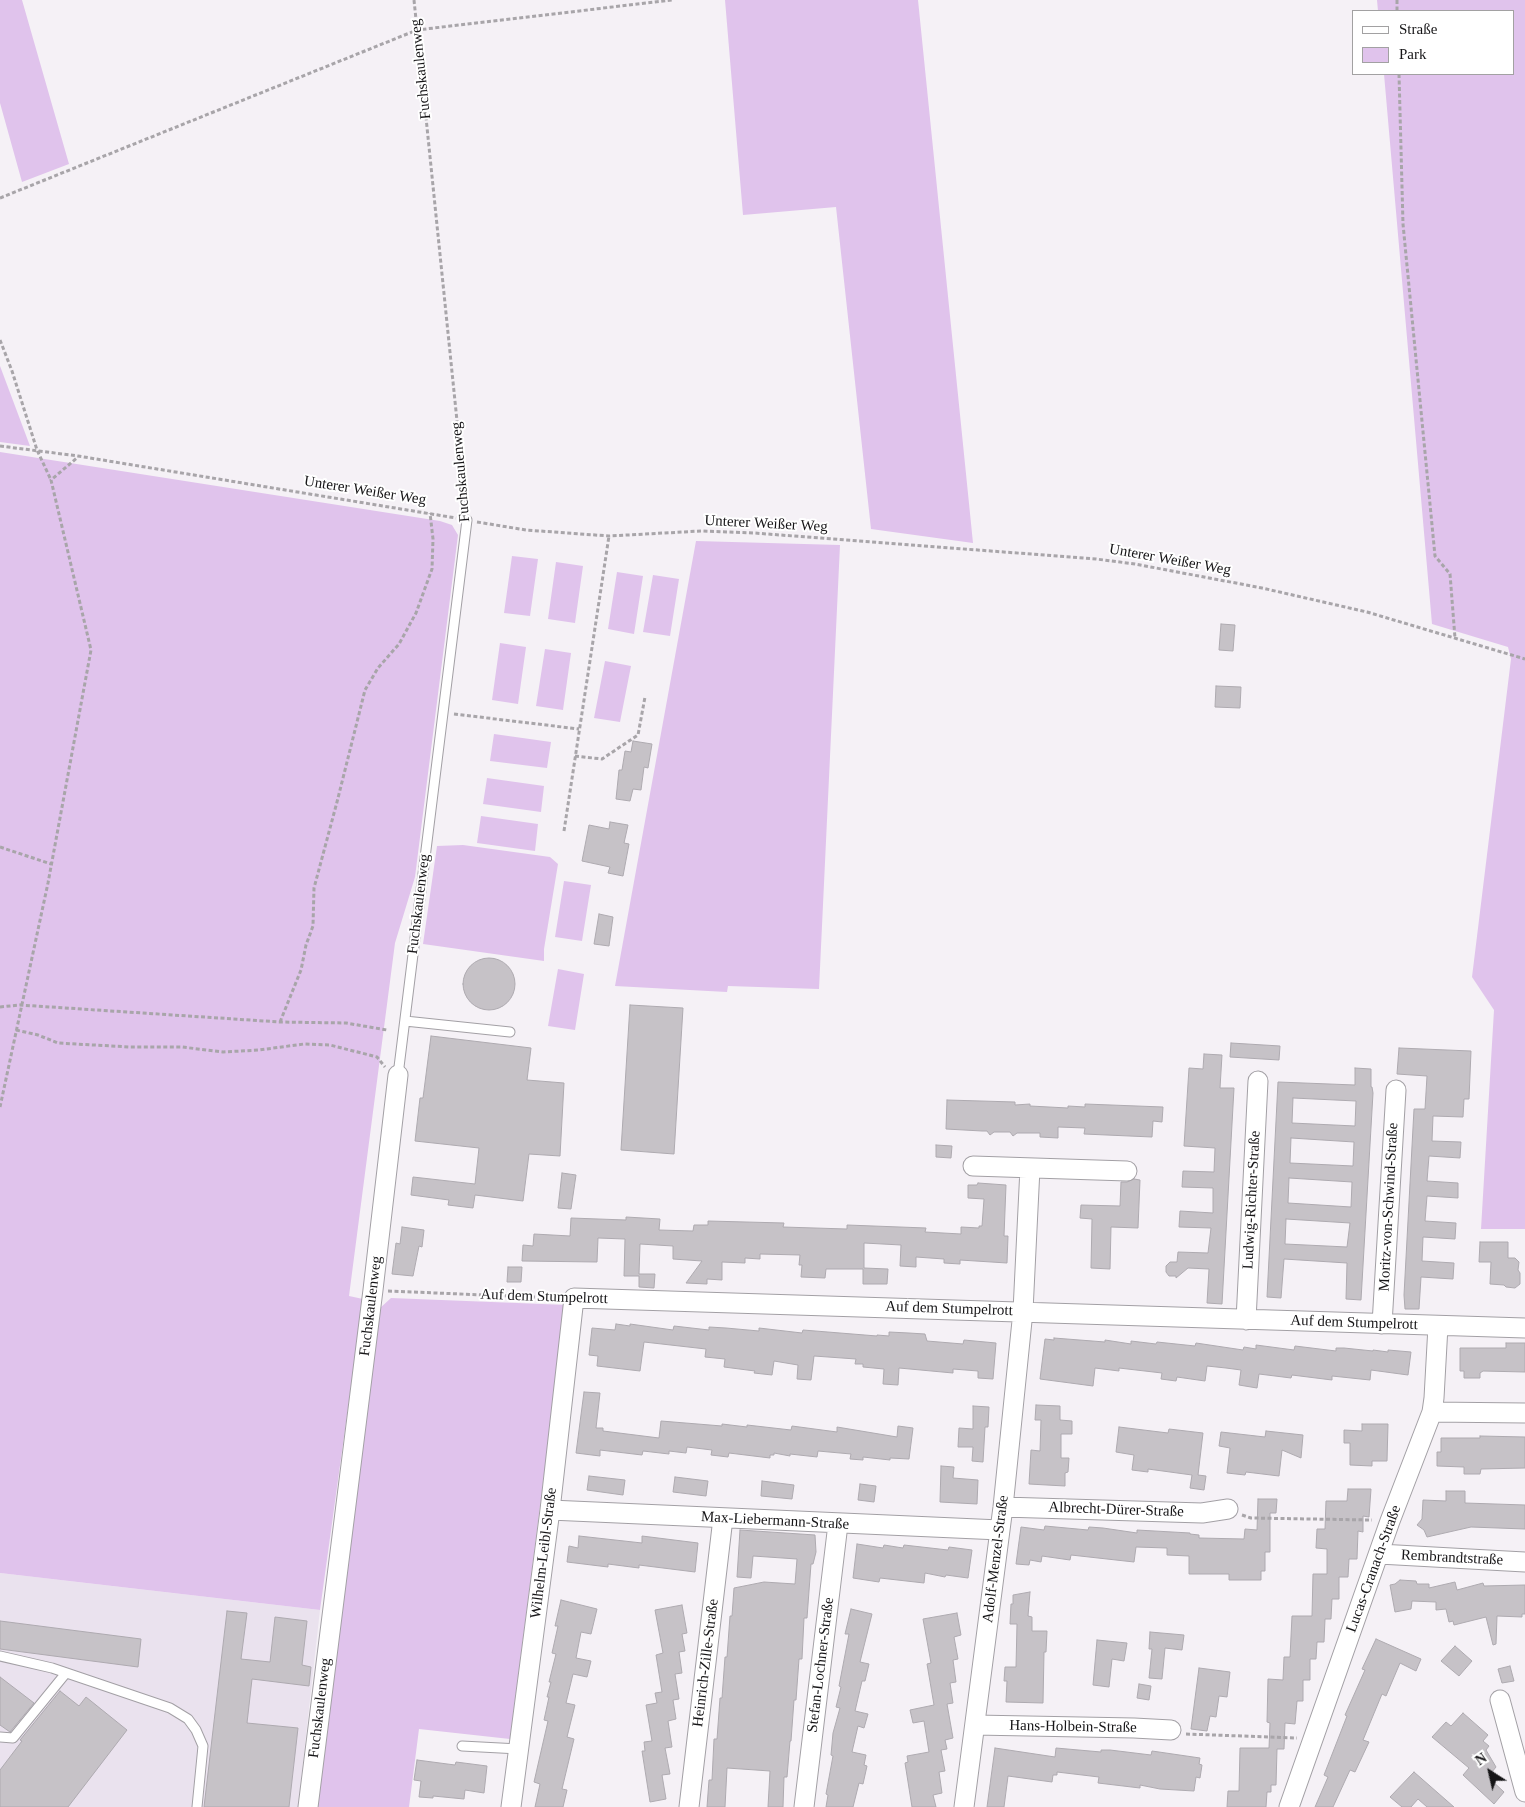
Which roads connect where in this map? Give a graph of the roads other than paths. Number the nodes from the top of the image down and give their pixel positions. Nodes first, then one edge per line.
1 (467, 520) road end
2 (405, 1021) junction
3 (510, 1032) dead end
4 (398, 1075) joint
5 (1258, 1080) dead end
6 (1396, 1090) dead end
7 (973, 1166) dead end
8 (1030, 1168) junction
9 (1127, 1171) dead end
10 (574, 1298) joint
11 (1023, 1311) junction
12 (1246, 1320) junction
13 (1382, 1324) junction
14 (1438, 1326) junction
15 (1525, 1328) edge
16 (1432, 1412) junction
17 (1525, 1412) edge
18 (1003, 1507) junction
19 (1228, 1509) road end
20 (550, 1510) junction
21 (723, 1518) junction
22 (838, 1524) junction
23 (1000, 1530) junction
24 (1379, 1554) junction
25 (1525, 1562) edge
26 (0, 1656) edge
27 (66, 1673) junction
28 (1500, 1700) dead end
29 (975, 1725) junction
30 (1171, 1730) road end
31 (0, 1737) edge
32 (462, 1746) dead end
33 (519, 1749) junction
34 (1525, 1792) edge
35 (197, 1807) edge
36 (308, 1807) edge
37 (511, 1807) edge
38 (688, 1807) edge
39 (804, 1807) edge
40 (964, 1807) edge
41 (1289, 1807) edge

1 - 2 lane, Fuchskaulenweg
2 - 3 lane
2 - 4 lane, Fuchskaulenweg
4 - 36 street, Fuchskaulenweg
5 - 12 street, Ludwig-Richter-Straße
6 - 13 street, Moritz-von-Schwind-Straße
7 - 8 street
8 - 9 street
8 - 11 street, Adolf-Menzel-Straße
10 - 11 street, Auf dem Stumpelrott
10 - 20 street, Wilhelm-Leibl-Straße
11 - 12 street, Auf dem Stumpelrott
11 - 18 street, Adolf-Menzel-Straße
12 - 13 street, Auf dem Stumpelrott
13 - 14 street, Auf dem Stumpelrott
14 - 15 street, Auf dem Stumpelrott
14 - 16 street, Lucas-Cranach-Straße
16 - 17 street
16 - 24 street, Lucas-Cranach-Straße
18 - 19 street, Albrecht-Dürer-Straße
18 - 23 street, Adolf-Menzel-Straße
20 - 21 street, Max-Liebermann-Straße
20 - 33 street, Wilhelm-Leibl-Straße
21 - 22 street, Max-Liebermann-Straße
21 - 38 street, Heinrich-Zille-Straße
22 - 23 street, Max-Liebermann-Straße
22 - 39 street, Stefan-Lochner-Straße
23 - 29 street, Adolf-Menzel-Straße
24 - 25 street, Rembrandtstraße
24 - 41 street, Lucas-Cranach-Straße
26 - 27 lane
27 - 31 lane
27 - 35 lane
28 - 34 street
29 - 30 street, Hans-Holbein-Straße
29 - 40 street, Adolf-Menzel-Straße
32 - 33 lane
33 - 37 street, Wilhelm-Leibl-Straße

